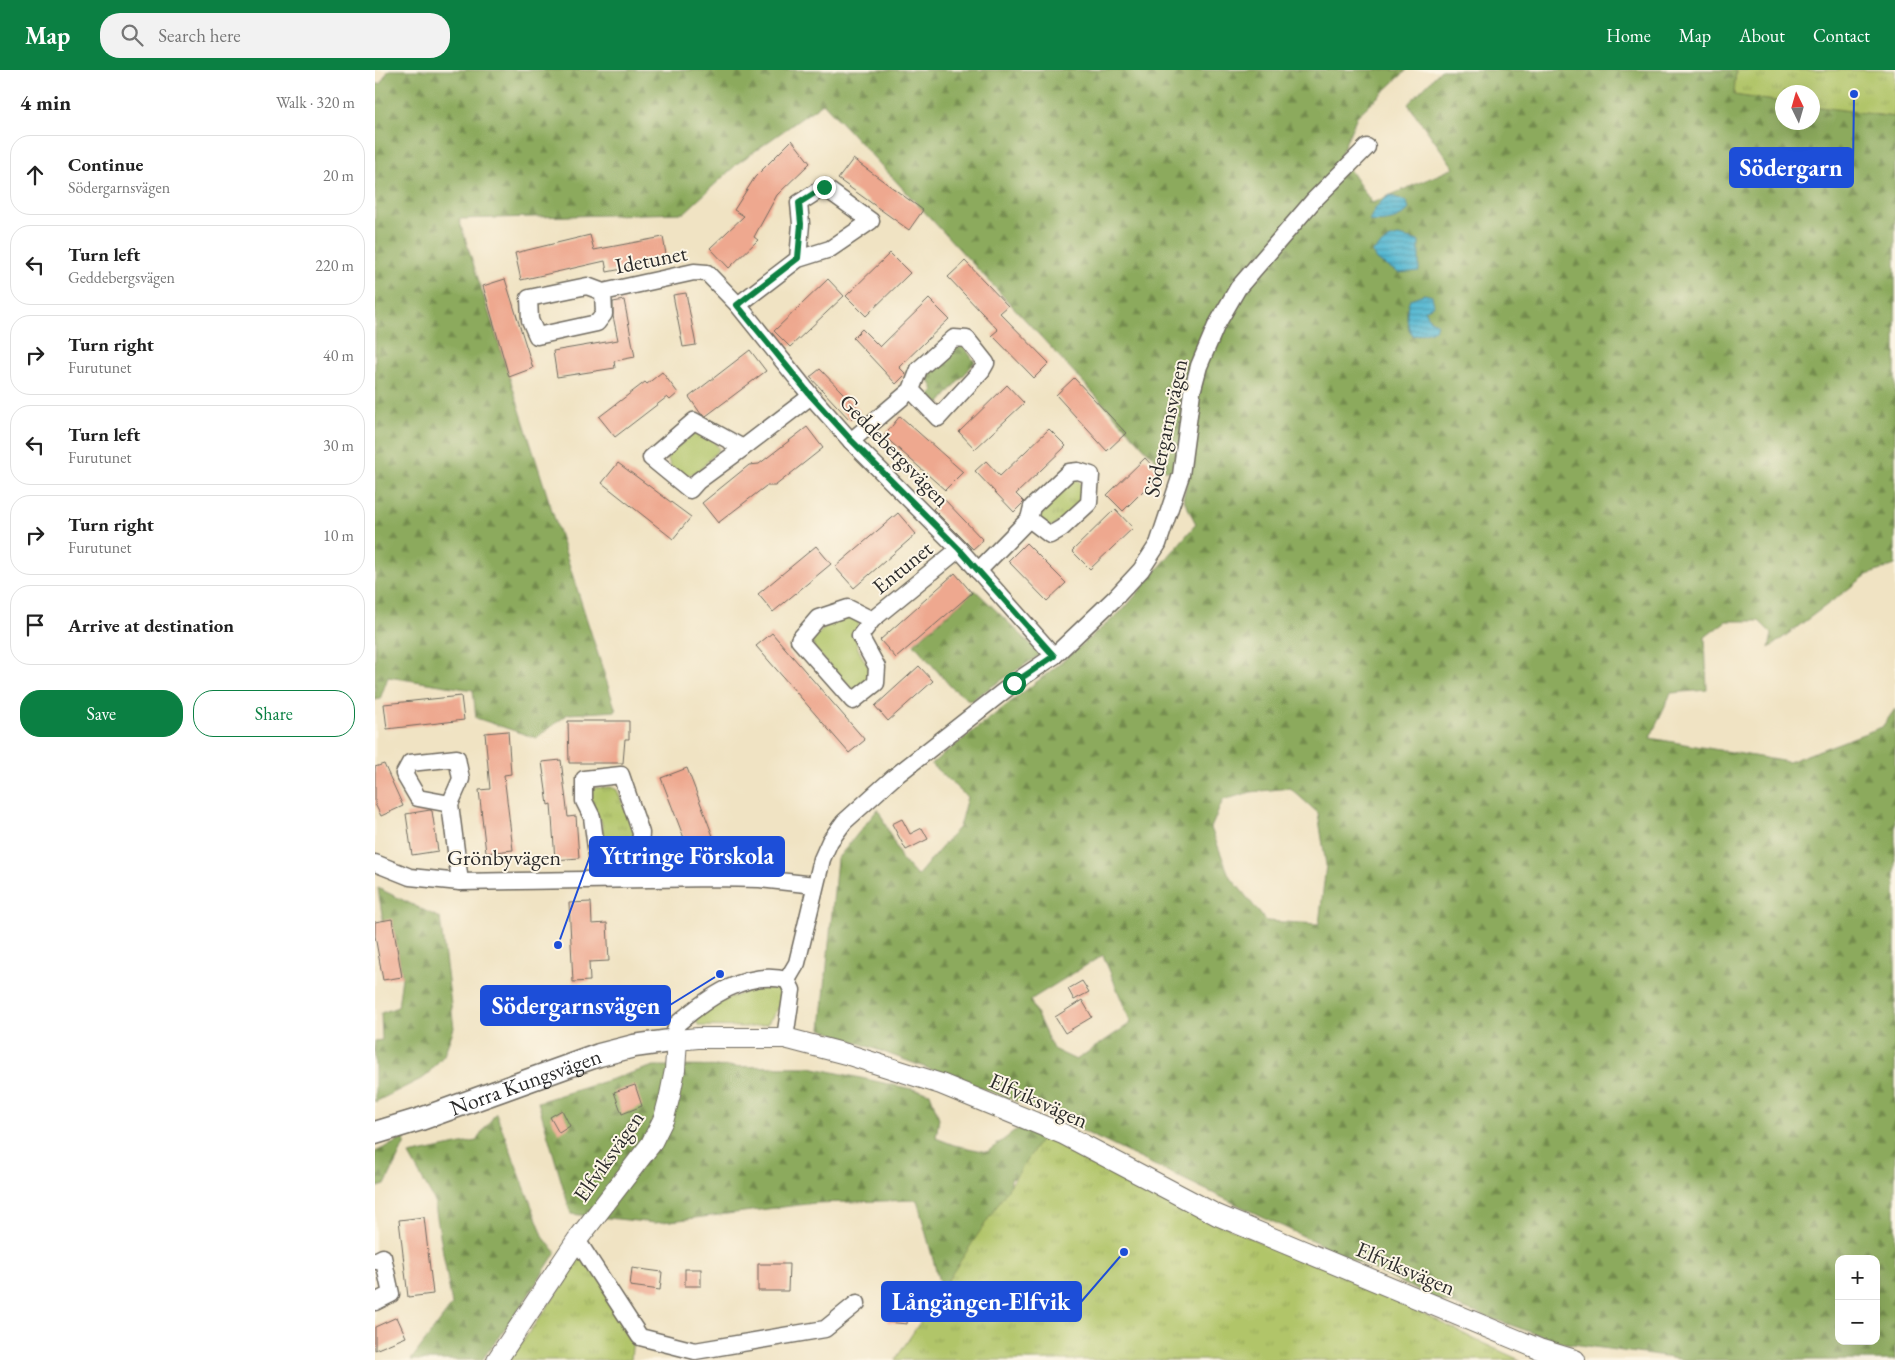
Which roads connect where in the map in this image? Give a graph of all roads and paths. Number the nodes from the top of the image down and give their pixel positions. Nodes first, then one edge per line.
1 (1367, 146) dead end
2 (798, 258) junction
3 (707, 273) joint
4 (603, 292) junction
5 (737, 305) junction
6 (911, 390) junction
7 (811, 396) junction
8 (851, 440) junction
9 (743, 448) junction
10 (1029, 519) dead end
11 (959, 549) junction
12 (978, 571) junction
13 (872, 620) junction
14 (1054, 656) junction
15 (450, 804) dead end
16 (597, 856) junction
17 (375, 863) edge
18 (600, 879) junction
19 (460, 882) junction
20 (815, 885) junction
21 (787, 980) junction
22 (785, 1038) junction
23 (677, 1040) junction
24 (375, 1133) edge
25 (577, 1240) junction
26 (375, 1261) edge
27 (375, 1302) edge
28 (857, 1304) dead end
29 (497, 1360) edge
30 (1575, 1360) edge

1 - 14 street, Södergarnsvägen
2 - 2 street
2 - 5 street
3 - 4 street, Idetunet
3 - 5 street, Geddebergsvägen
4 - 4 street, Idetunet
5 - 7 street, Geddebergsvägen
6 - 6 street
6 - 8 street
7 - 8 street, Geddebergsvägen
7 - 9 street
8 - 11 street, Geddebergsvägen
9 - 9 street
10 - 12 street
11 - 12 street, Geddebergsvägen
11 - 13 street, Entunet
12 - 14 street, Geddebergsvägen
13 - 13 street, Entunet
14 - 20 street, Södergarnsvägen
15 - 19 street
16 - 16 street
16 - 18 street
17 - 19 street, Grönbyvägen
18 - 19 street, Grönbyvägen
18 - 20 street, Grönbyvägen
20 - 21 street, Södergarnsvägen
21 - 22 street
21 - 23 street
22 - 23 street, Elfviksvägen
22 - 30 street, Elfviksvägen
23 - 24 main road, Norra Kungsvägen
23 - 25 street, Elfviksvägen
25 - 28 street
25 - 29 street, Elfviksvägen
26 - 27 street

